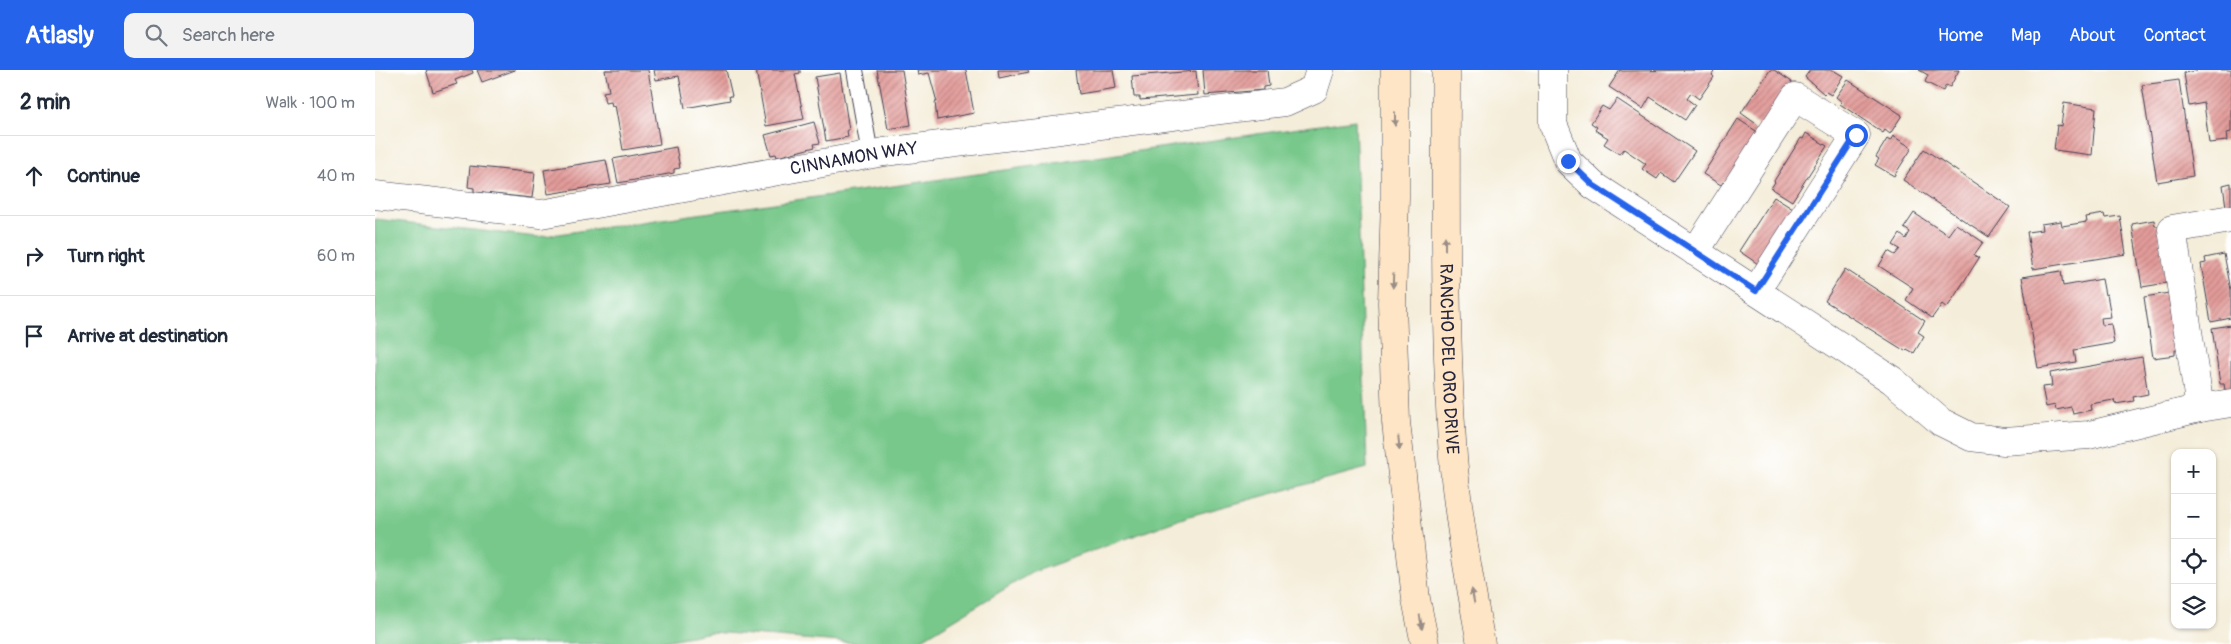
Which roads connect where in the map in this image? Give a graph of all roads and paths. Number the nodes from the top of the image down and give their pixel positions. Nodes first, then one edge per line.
1 (855, 70) edge
2 (1320, 70) edge
3 (1395, 70) edge
4 (1431, 70) edge
5 (1446, 70) edge
6 (1553, 70) edge
7 (870, 154) junction
8 (1446, 172) junction
9 (375, 195) edge
10 (2231, 219) edge
11 (1695, 252) junction
12 (1756, 291) junction
13 (2231, 403) edge
14 (2200, 408) junction
15 (1425, 644) edge
16 (1481, 644) edge

1 - 7 lane
2 - 7 street, CINNAMON WAY
3 -> 15 main road
4 - 8 main road
5 - 8 main road, RANCHO DEL ORO DRIVE
6 - 11 street
7 - 9 street, CINNAMON WAY
16 -> 8 main road, RANCHO DEL ORO DRIVE
10 - 14 street
11 - 12 street
11 - 12 street
12 - 14 street
13 - 14 street

